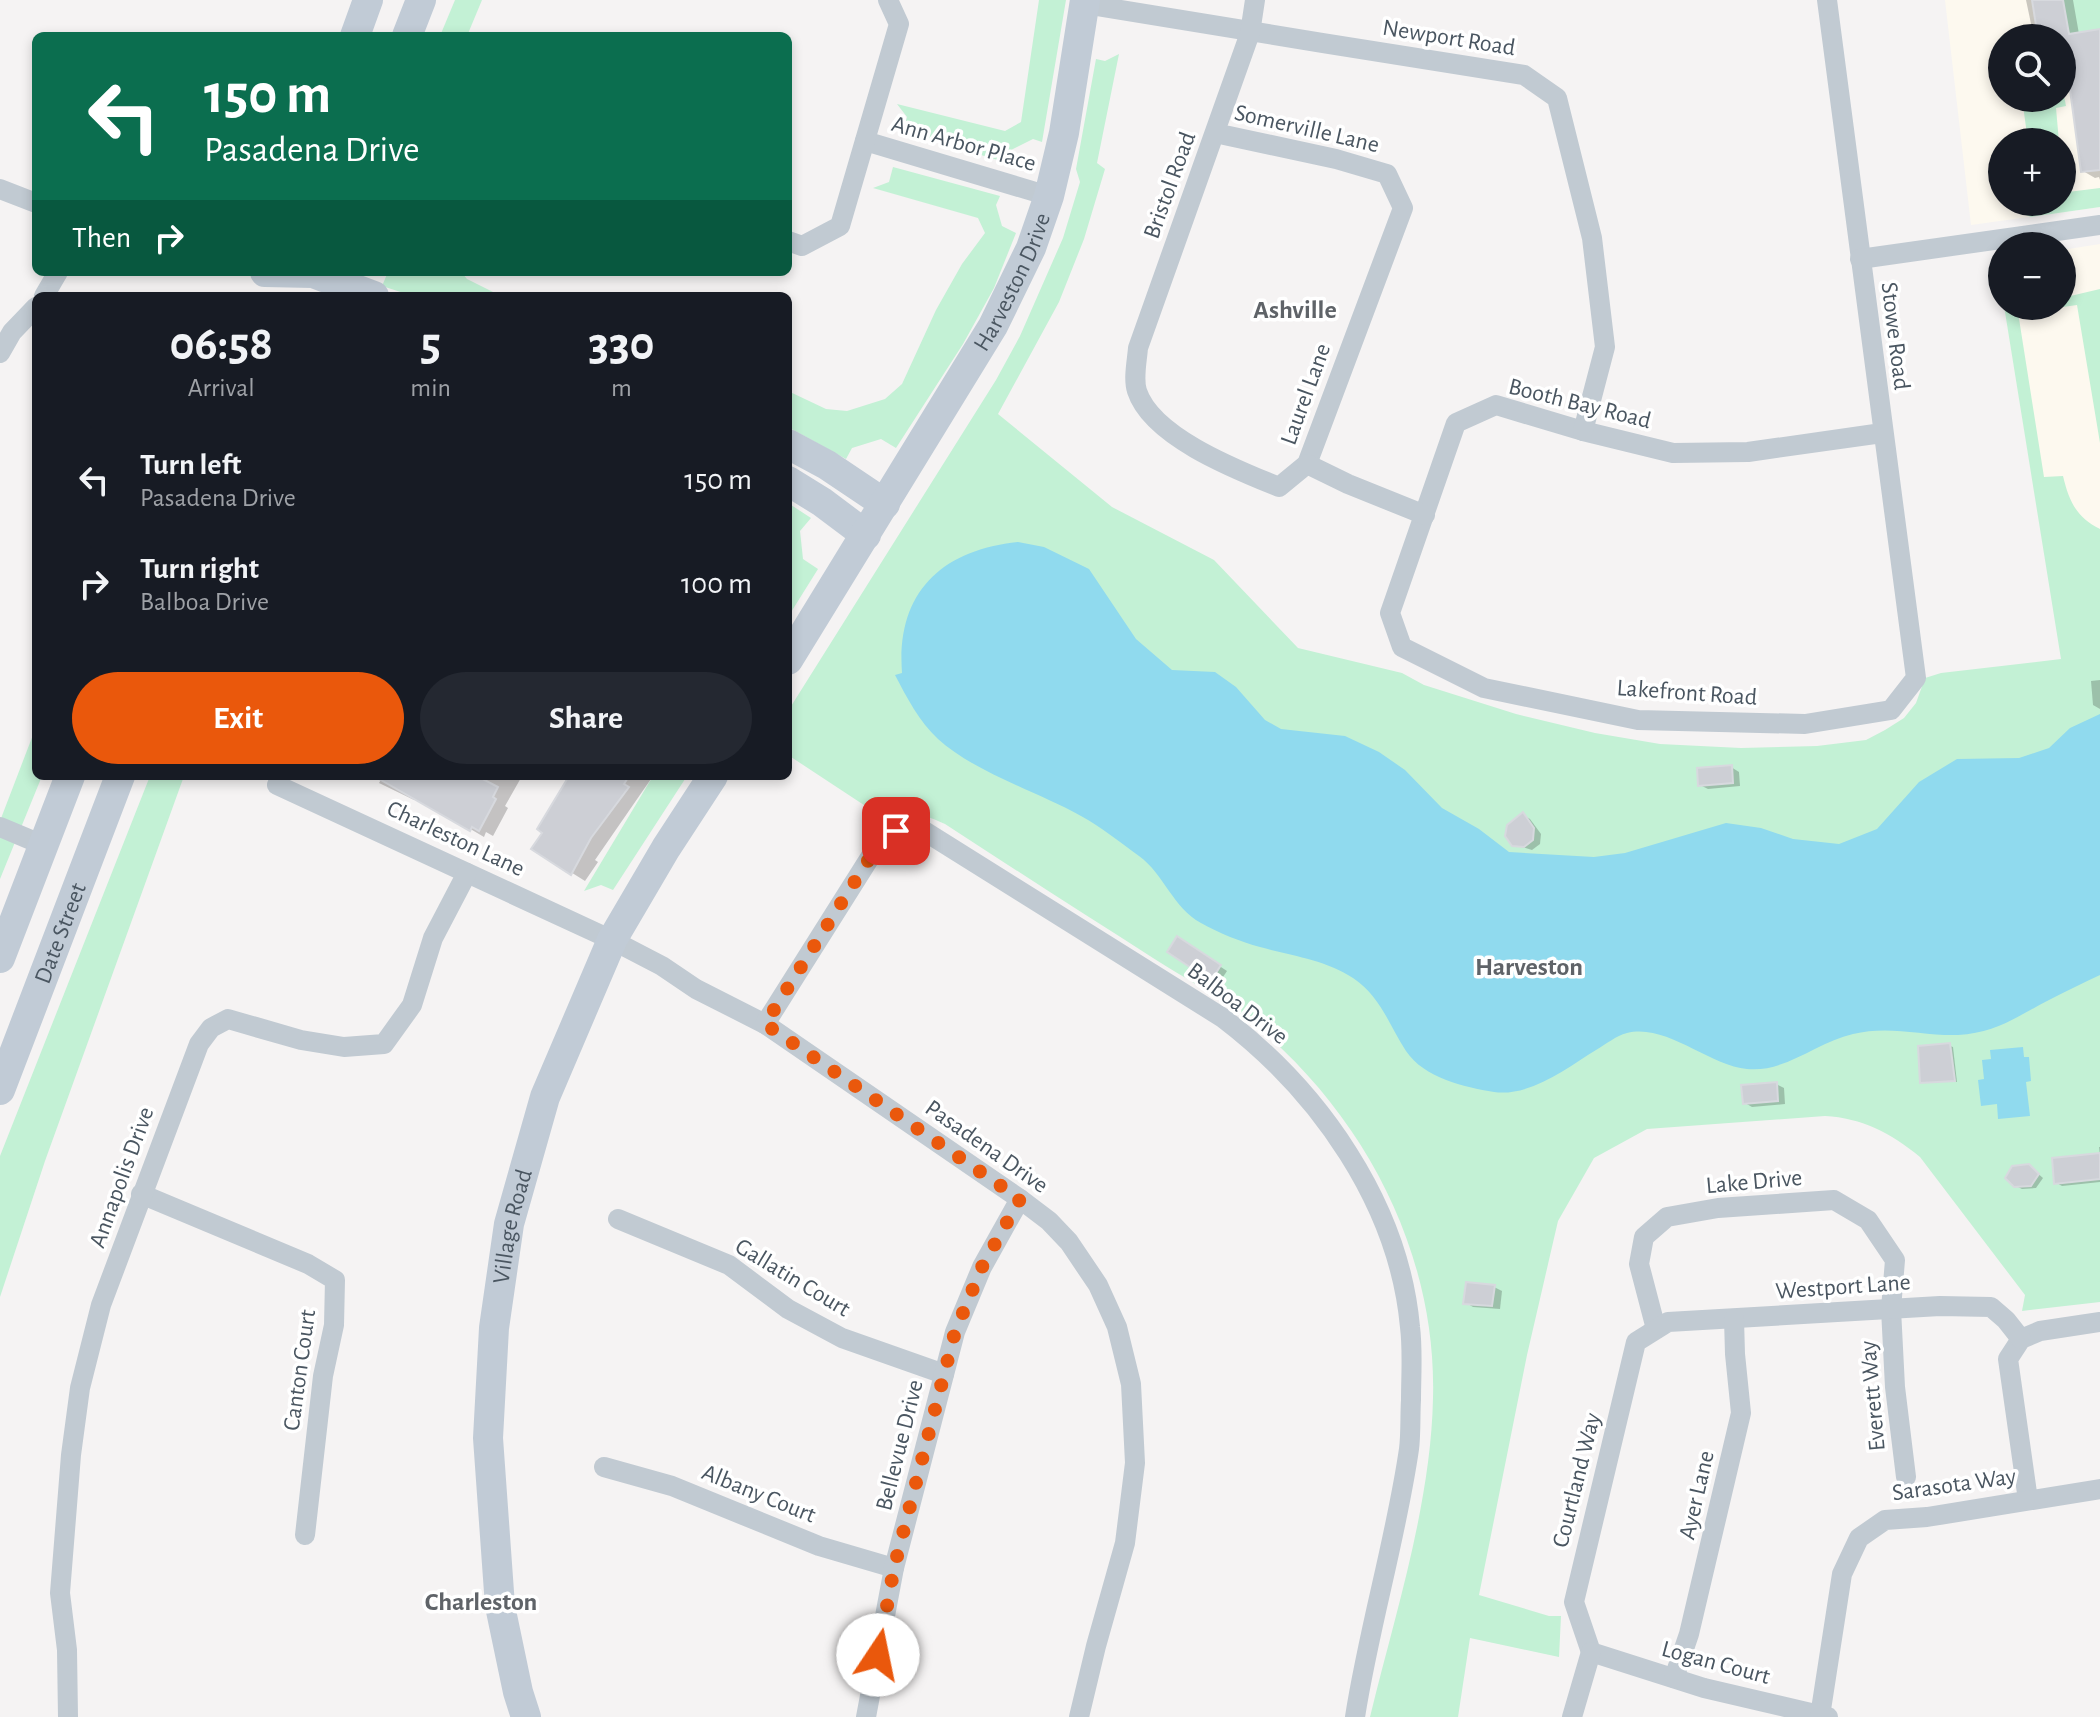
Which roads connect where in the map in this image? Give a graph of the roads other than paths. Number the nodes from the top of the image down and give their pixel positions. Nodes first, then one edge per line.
1 (368, 0) edge
2 (421, 0) edge
3 (888, 0) edge
4 (1255, 0) edge
5 (1827, 0) edge
6 (1085, 2) edge
7 (356, 32) edge
8 (409, 32) edge
9 (1250, 33) junction
10 (1215, 133) junction
11 (865, 141) junction
12 (1387, 174) joint
13 (0, 189) edge
14 (1049, 196) junction
15 (32, 201) edge
16 (2100, 225) edge
17 (792, 242) edge
18 (1860, 259) junction
19 (267, 276) edge
20 (323, 276) edge
21 (281, 292) edge
22 (364, 292) edge
23 (32, 311) edge
24 (0, 353) edge
25 (1583, 431) junction
26 (1882, 433) junction
27 (792, 446) edge
28 (1307, 464) junction
29 (792, 483) edge
30 (1279, 487) joint
31 (885, 504) junction
32 (1425, 515) junction
33 (866, 535) junction
34 (1402, 647) joint
35 (792, 654) edge
36 (1916, 678) joint
37 (68, 780) edge
38 (118, 780) edge
39 (710, 780) edge
40 (277, 785) dead end
41 (0, 827) edge
42 (43, 845) junction
43 (467, 873) junction
44 (612, 940) junction
45 (0, 958) edge
46 (765, 1024) junction
47 (0, 1090) edge
48 (141, 1194) junction
49 (1020, 1199) junction
50 (618, 1219) dead end
51 (1891, 1309) junction
52 (1734, 1319) junction
53 (2100, 1322) edge
54 (1656, 1329) junction
55 (2021, 1339) junction
56 (944, 1374) junction
57 (604, 1467) dead end
58 (1906, 1477) dead end
59 (2100, 1489) edge
60 (2028, 1500) junction
61 (305, 1535) dead end
62 (894, 1568) junction
63 (1591, 1652) junction
64 (1674, 1678) junction
65 (1824, 1716) edge
66 (68, 1717) edge
67 (526, 1717) edge
68 (866, 1717) edge
69 (1079, 1717) edge
70 (1355, 1717) edge
71 (1572, 1717) edge

1 - 7 street
2 - 8 street
3 - 11 street
4 - 9 street, Bristol Road
5 - 18 street, Stowe Road
6 - 9 street, Newport Road
6 - 14 street, Harveston Drive
9 - 10 street, Bristol Road
9 - 25 street, Newport Road
10 - 12 street, Somerville Lane
10 - 30 street, Bristol Road
11 - 14 street, Ann Arbor Place
11 - 17 street
12 - 28 street, Laurel Lane
13 - 15 street
14 - 31 street, Harveston Drive
16 - 18 street
18 - 26 street, Stowe Road
19 - 21 street
20 - 22 street
23 - 24 street
25 - 26 street, Booth Bay Road
25 - 32 street, Booth Bay Road
26 - 36 street, Stowe Road
27 - 31 street
28 - 30 street, Laurel Lane
28 - 32 street
29 - 33 street
31 - 33 street, Harveston Drive
32 - 34 street, Booth Bay Road
33 - 35 street
34 - 36 street, Lakefront Road
37 - 42 street, Date Street
38 - 47 street, Date Street
39 - 44 street, Village Road
40 - 43 street, Charleston Lane
41 - 42 street
42 - 45 street, Date Street
43 - 44 street, Charleston Lane
43 - 48 street, Annapolis Drive
44 - 46 street, Pasadena Drive
44 - 67 street, Village Road
46 - 49 street, Pasadena Drive
46 - 70 street, Balboa Drive
48 - 61 street, Canton Court
48 - 66 street, Annapolis Drive
49 - 56 street, Bellevue Drive
49 - 69 street, Pasadena Drive
50 - 56 street, Gallatin Court
51 - 52 street, Westport Lane
51 - 54 street, Lake Drive
51 - 55 street, Westport Lane
51 - 58 street, Everett Way
52 - 54 street, Westport Lane
52 - 64 street, Ayer Lane
53 - 55 street
54 - 63 street, Courtland Way
55 - 60 street
56 - 62 street, Bellevue Drive
57 - 62 street, Albany Court
59 - 60 street, Sarasota Way
60 - 65 street, Sarasota Way
62 - 68 street, Bellevue Drive
63 - 64 street, Logan Court
63 - 71 street
64 - 65 street, Logan Court

